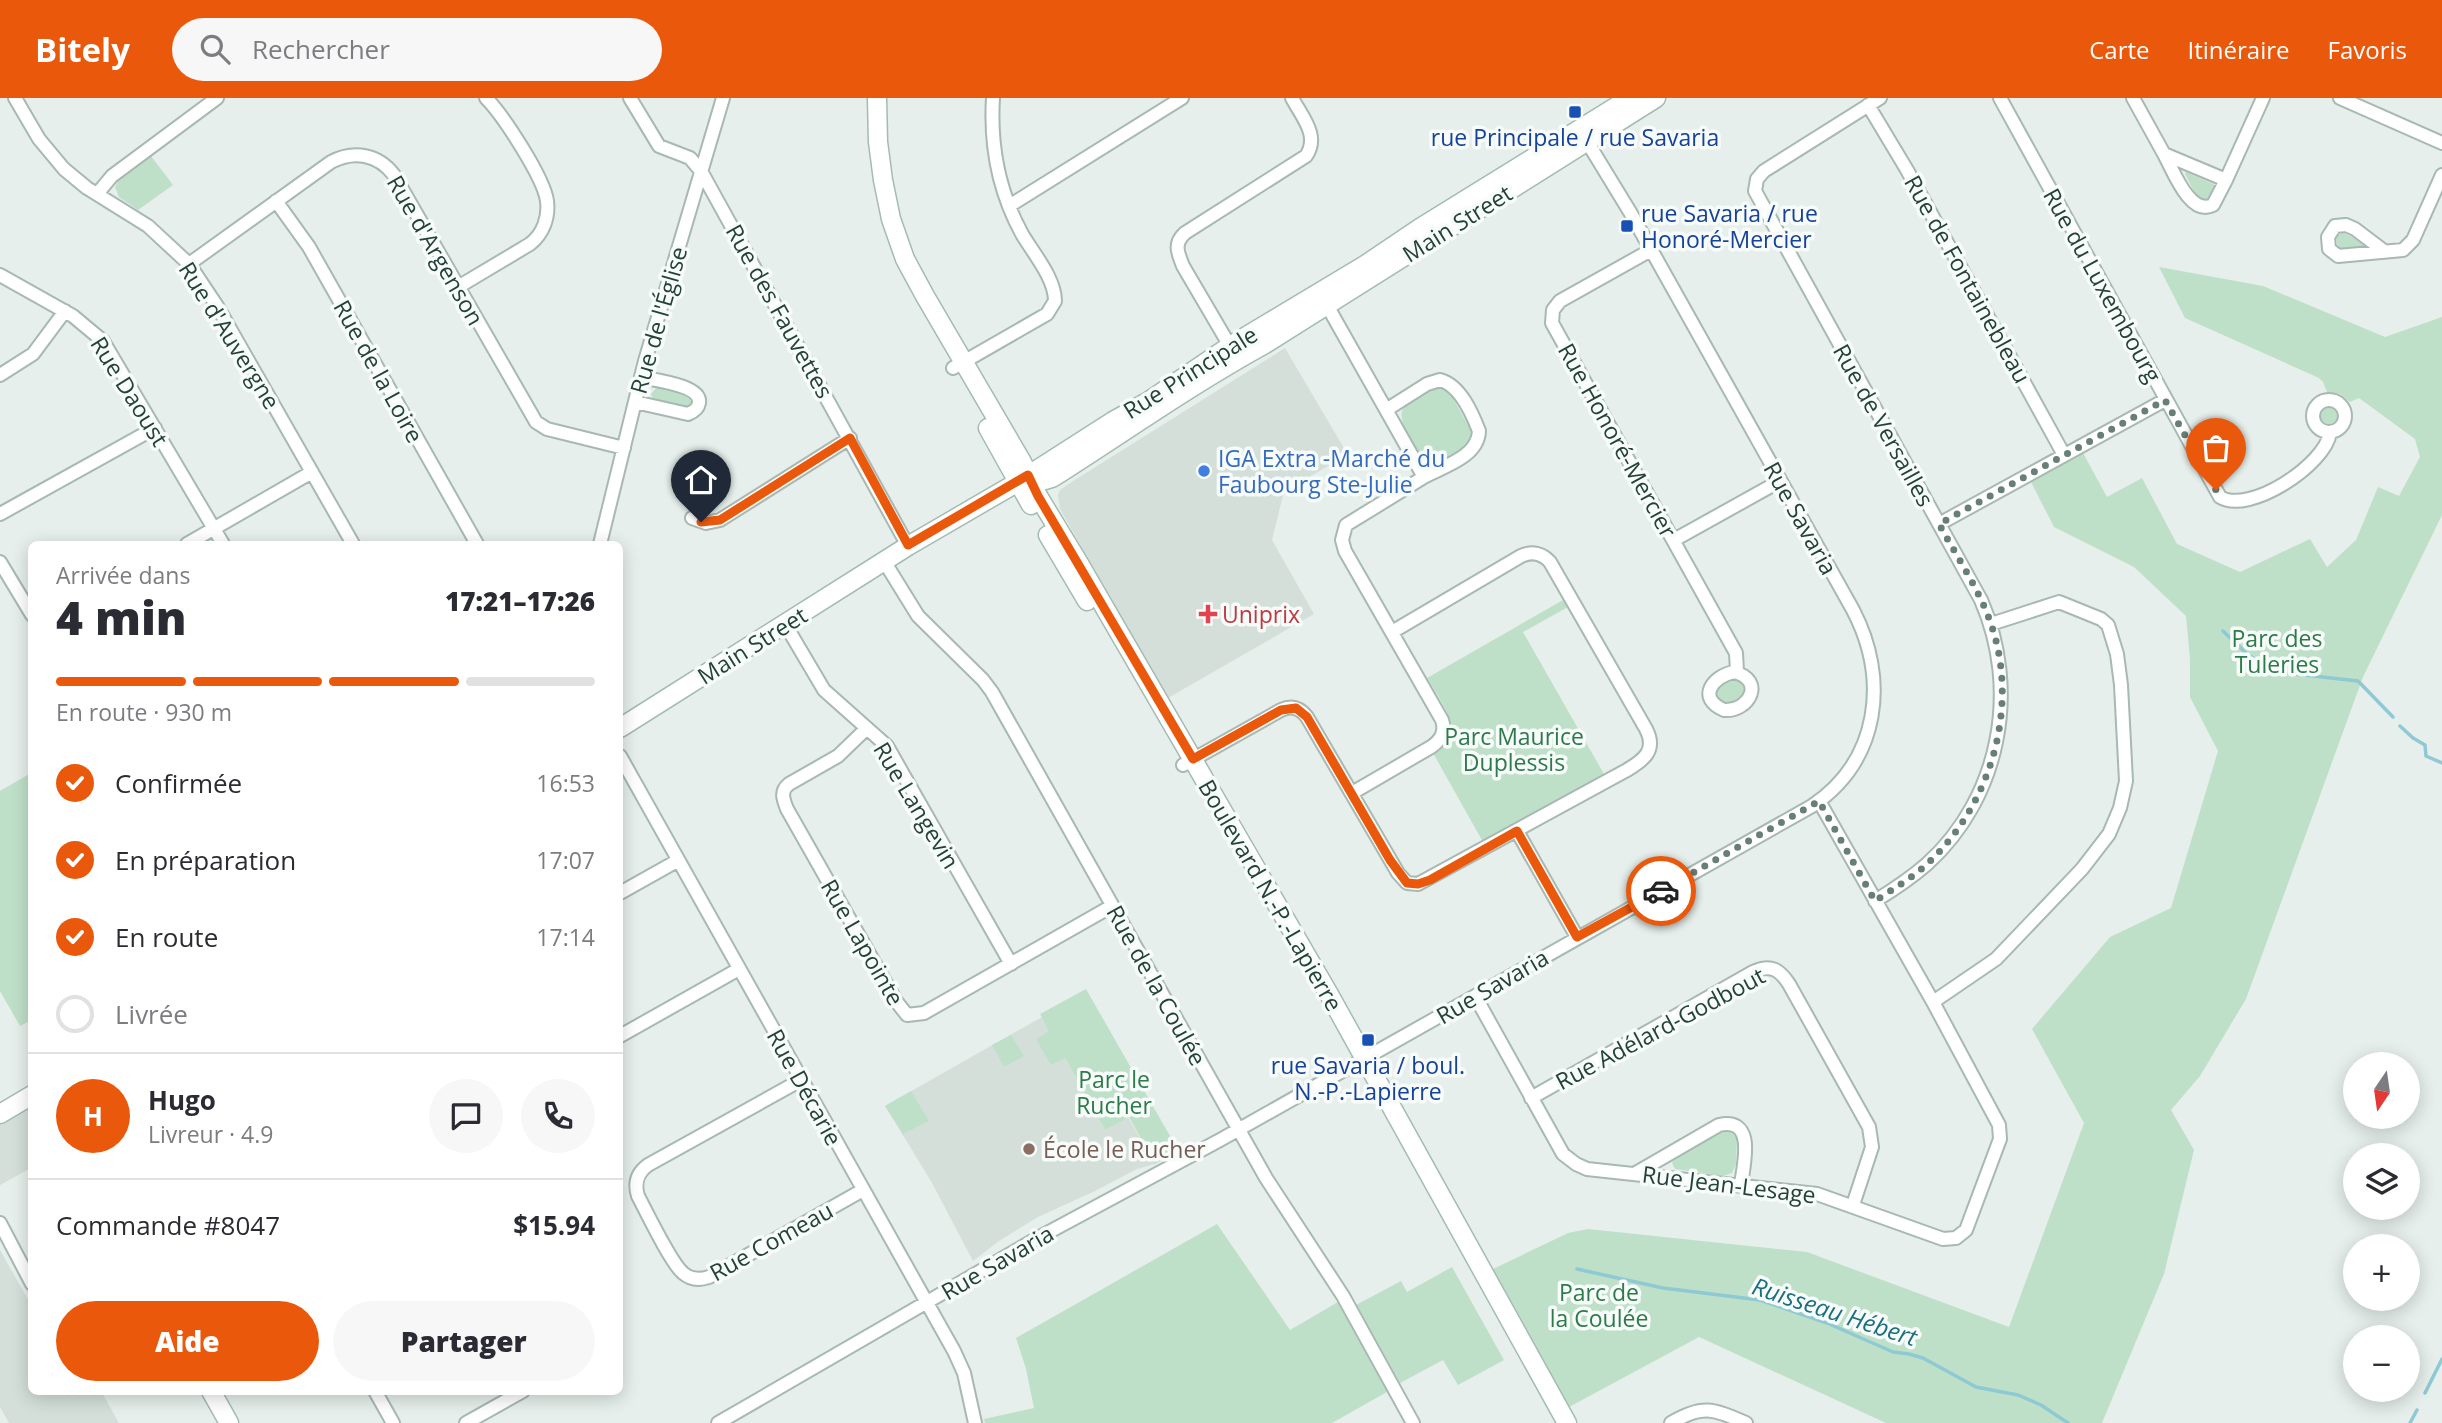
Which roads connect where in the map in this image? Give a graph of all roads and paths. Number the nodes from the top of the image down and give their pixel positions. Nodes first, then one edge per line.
1 (15, 98) edge
2 (217, 98) edge
3 (486, 98) edge
4 (630, 98) edge
5 (723, 98) edge
6 (865, 98) edge
7 (877, 98) edge
8 (993, 98) edge
9 (1182, 98) edge
10 (1292, 98) edge
11 (1630, 98) edge
12 (1656, 98) edge
13 (2000, 98) edge
14 (2133, 98) edge
15 (2263, 98) edge
16 (2346, 99) edge
17 (1874, 102) edge
18 (1583, 135) junction
19 (2442, 143) edge
20 (2164, 154) junction
21 (701, 171) junction
22 (2442, 175) edge
23 (2226, 180) junction
24 (97, 194) junction
25 (276, 201) junction
26 (1009, 206) junction
27 (1651, 250) junction
28 (2384, 251) dead end
29 (189, 264) junction
30 (0, 275) edge
31 (458, 287) junction
32 (1323, 299) junction
33 (65, 311) junction
34 (1234, 352) junction
35 (958, 365) junction
36 (0, 375) edge
37 (640, 377) junction
38 (2165, 400) junction
39 (635, 402) junction
40 (1386, 410) junction
41 (155, 428) junction
42 (2330, 433) dead end
43 (850, 438) junction
44 (624, 448) junction
45 (2064, 454) junction
46 (312, 472) junction
47 (1424, 477) junction
48 (1026, 480) junction
49 (1780, 481) junction
50 (0, 514) edge
51 (692, 518) dead end
52 (1939, 524) junction
53 (213, 529) junction
54 (1674, 540) junction
55 (192, 541) edge
56 (221, 541) edge
57 (351, 541) edge
58 (475, 541) edge
59 (601, 541) edge
60 (908, 545) junction
61 (884, 561) junction
62 (0, 562) edge
63 (28, 608) edge
64 (786, 624) junction
65 (1991, 624) junction
66 (1392, 632) junction
67 (1737, 672) dead end
68 (623, 726) edge
69 (867, 728) junction
70 (623, 762) edge
71 (1188, 762) junction
72 (1352, 793) junction
73 (1819, 801) junction
74 (1517, 831) junction
75 (677, 861) junction
76 (623, 891) edge
77 (1875, 901) junction
78 (1112, 906) junction
79 (1577, 937) junction
80 (1010, 964) junction
81 (738, 970) junction
82 (1475, 996) junction
83 (1933, 1002) junction
84 (623, 1034) edge
85 (1360, 1061) junction
86 (801, 1080) junction
87 (28, 1097) edge
88 (1531, 1098) junction
89 (0, 1114) edge
90 (1239, 1130) junction
91 (1636, 1173) junction
92 (1741, 1184) junction
93 (863, 1190) junction
94 (1853, 1205) junction
95 (0, 1223) edge
96 (28, 1276) edge
97 (926, 1303) junction
98 (213, 1395) edge
99 (377, 1395) edge
100 (516, 1395) edge
101 (229, 1423) edge
102 (393, 1423) edge
103 (466, 1423) edge
104 (718, 1423) edge
105 (975, 1423) edge
106 (1413, 1423) edge
107 (1554, 1423) edge
108 (1567, 1423) edge
109 (1671, 1423) edge
110 (1746, 1423) edge

1 - 24 street, Rue d'Auvergne
2 - 24 street
3 - 31 street
4 - 21 street, Rue des Fauvettes
5 - 21 street, Rue de l'Église
6 - 35 street, Boulevard N.-P.-Lapierre
7 - 35 street, Boulevard N.-P.-Lapierre
8 - 26 street
9 - 26 street
10 - 34 street
11 - 18 street
12 - 18 street
13 - 38 street, Rue du Luxembourg
14 - 20 street
15 - 23 street
16 - 19 street
17 - 45 street, Rue de Fontainebleau
17 - 52 street, Rue de Versailles
18 - 27 street, Rue Savaria
18 - 32 street, Main Street
20 - 23 street
20 - 23 street
21 - 37 street, Rue de l'Église
21 - 43 street, Rue des Fauvettes
22 - 28 street
24 - 29 street, Rue d'Auvergne
25 - 29 street, Rue d'Argenson
25 - 31 street, Rue d'Argenson
25 - 58 street, Rue de la Loire
26 - 35 street
27 - 49 street, Rue Savaria
27 - 54 street, Rue Honoré-Mercier
29 - 46 street, Rue d'Auvergne
30 - 33 street, Rue Daoust
31 - 44 street, Rue d'Argenson
32 - 34 street, Rue Principale
32 - 40 street
33 - 36 street
33 - 41 street, Rue Daoust
34 - 48 street, Rue Principale
35 - 48 street, Boulevard N.-P.-Lapierre
37 - 39 street, Rue de l'Église
37 - 39 street
38 - 42 street, Rue du Luxembourg
38 - 45 street
39 - 44 street, Rue de l'Église
40 - 47 street
40 - 47 street
41 - 50 street
41 - 53 street, Rue Daoust
43 - 51 street
43 - 60 street, Rue des Fauvettes
44 - 59 street, Rue de l'Église
45 - 52 street
46 - 53 street
46 - 57 street, Rue d'Auvergne
47 - 66 street
48 - 60 street, Rue Principale
48 - 71 street, Boulevard N.-P.-Lapierre
49 - 54 street
49 - 73 street, Rue Savaria
52 - 65 street, Rue de Versailles
53 - 55 street
53 - 56 street, Rue Daoust
54 - 67 street, Rue Honoré-Mercier
60 - 61 street, Rue Principale
61 - 64 street, Main Street
61 - 78 street, Rue de la Coulée
62 - 63 street
64 - 68 street, Main Street
64 - 69 street, Rue Langevin
65 - 77 street, Rue de Versailles
65 - 83 street
66 - 72 street
66 - 74 street
69 - 80 street, Rue Langevin
69 - 80 street, Rue Lapointe
70 - 75 street, Rue Décarie
71 - 72 street
71 - 85 street, Boulevard N.-P.-Lapierre
72 - 74 street
73 - 77 street, Rue Jean-Lesage
73 - 79 street, Rue Savaria
74 - 79 street
75 - 76 street
75 - 81 street, Rue Décarie
77 - 83 street, Rue Jean-Lesage
78 - 80 street, Rue Lapointe
78 - 90 street, Rue de la Coulée
79 - 82 street, Rue Savaria
81 - 84 street
81 - 86 street, Rue Décarie
82 - 85 street, Rue Savaria
82 - 88 street, Rue Jean-Lesage
83 - 94 street, Rue Jean-Lesage
85 - 90 street, Rue Savaria
85 - 107 street, Boulevard N.-P.-Lapierre
85 - 108 street, Boulevard N.-P.-Lapierre
86 - 93 street, Rue Décarie
86 - 93 street, Rue Comeau
87 - 89 street
88 - 91 street, Rue Jean-Lesage
88 - 94 street, Rue Adélard-Godbout
90 - 97 street, Rue Savaria
90 - 106 street, Rue de la Coulée
91 - 92 street, Rue Jean-Lesage
91 - 92 street
92 - 94 street, Rue Jean-Lesage
93 - 97 street, Rue Décarie
95 - 96 street
97 - 104 street, Rue Savaria
97 - 105 street, Rue Décarie
98 - 101 street
99 - 102 street
100 - 103 street
109 - 110 street

